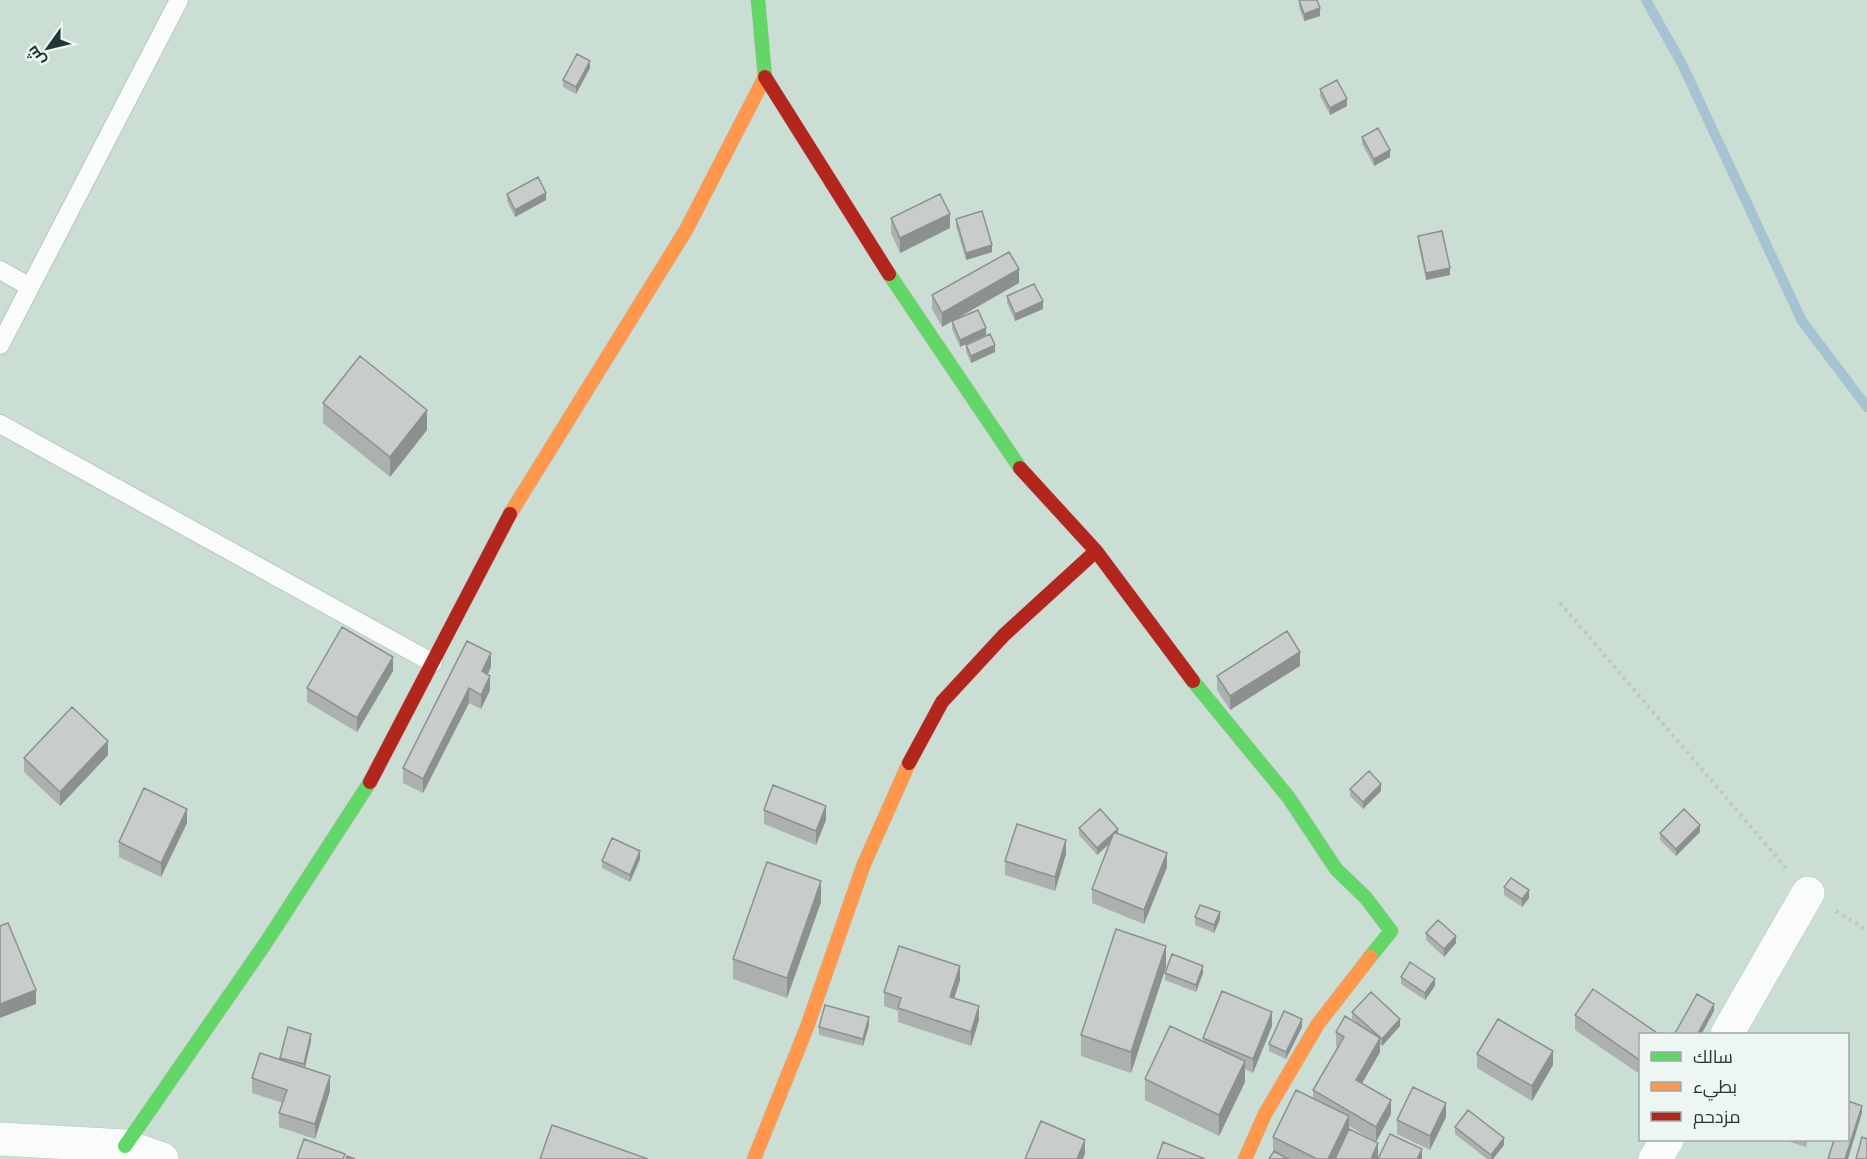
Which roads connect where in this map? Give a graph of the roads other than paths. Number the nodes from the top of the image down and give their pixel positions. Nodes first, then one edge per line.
1 (179, 0) edge
2 (758, 0) edge
3 (765, 78) junction
4 (0, 270) edge
5 (30, 288) junction
6 (0, 345) edge
7 (0, 424) edge
8 (1096, 551) junction
9 (433, 663) junction
10 (1808, 893) road end
11 (1728, 1033) edge
12 (0, 1139) edge
13 (1665, 1141) edge
14 (125, 1146) junction
15 (162, 1159) edge
16 (754, 1159) edge
17 (1245, 1159) edge
18 (1655, 1159) edge

1 - 5 lane
2 - 3 street
3 - 8 street
3 - 9 street
4 - 5 lane
5 - 6 lane
7 - 9 lane
8 - 16 street
8 - 17 street
9 - 14 street
10 - 11 street
12 - 14 street
13 - 18 street
14 - 15 street

